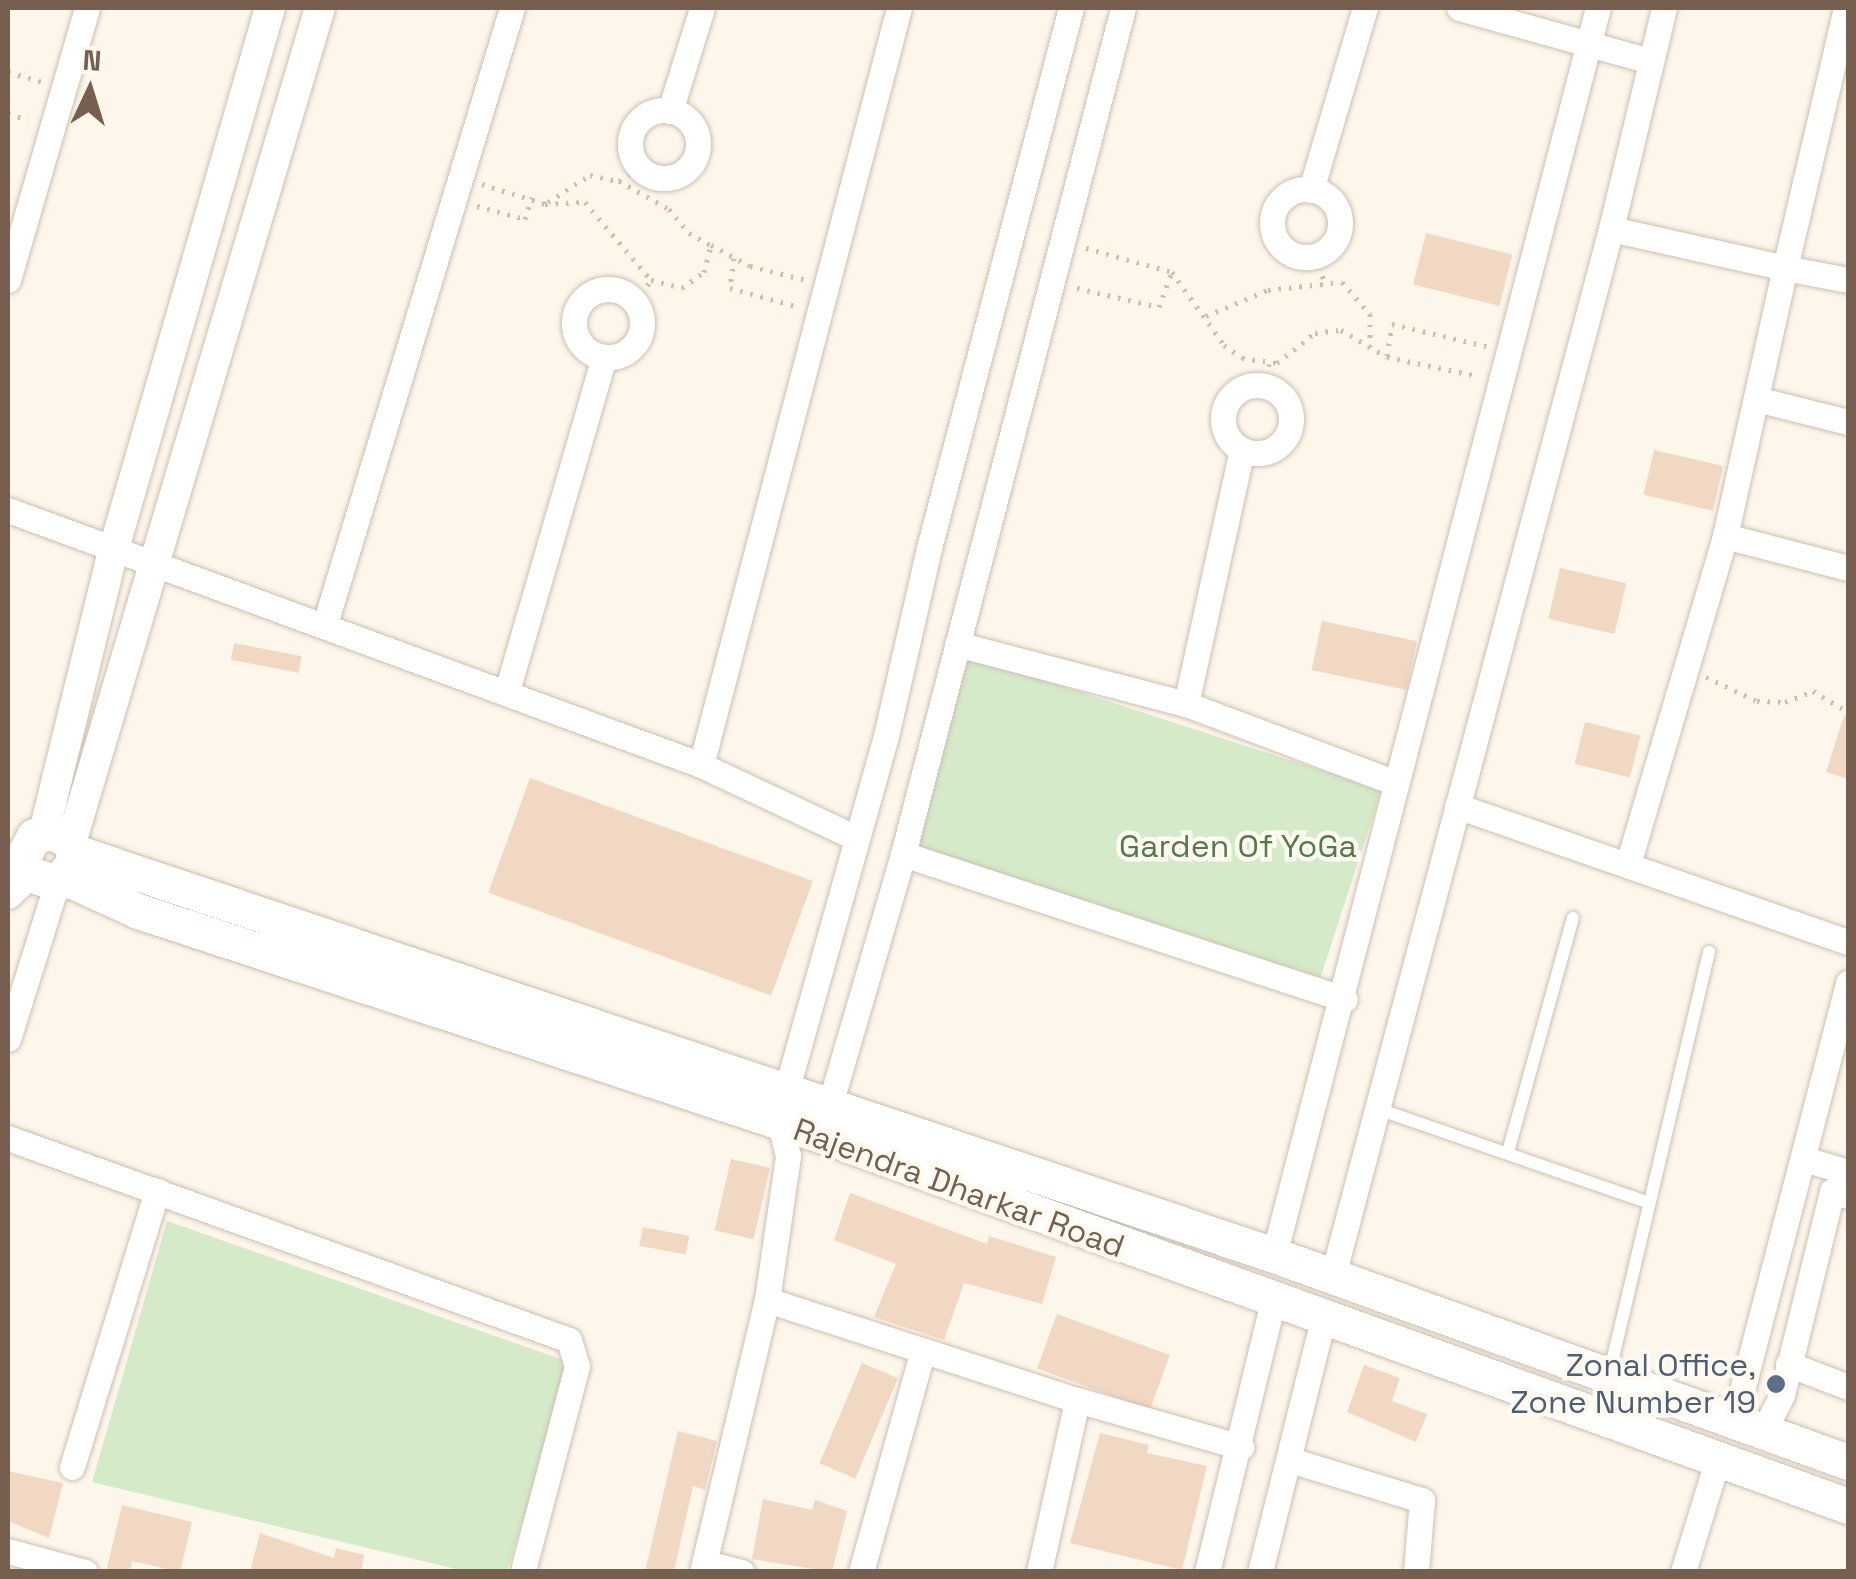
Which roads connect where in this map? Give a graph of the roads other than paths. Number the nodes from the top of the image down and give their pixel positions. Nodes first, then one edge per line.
1 (87, 8) edge
2 (270, 8) edge
3 (320, 8) edge
4 (512, 8) edge
5 (702, 8) edge
6 (899, 8) edge
7 (1071, 8) edge
8 (1123, 8) edge
9 (1365, 8) edge
10 (1460, 8) edge
11 (1598, 8) edge
12 (1664, 8) edge
13 (1844, 11) edge
14 (1589, 44) junction
15 (1650, 61) junction
16 (670, 110) junction
17 (1311, 190) junction
18 (1611, 230) junction
19 (1785, 268) junction
20 (8, 280) edge
21 (1848, 280) edge
22 (604, 357) junction
23 (1756, 399) junction
24 (1848, 422) edge
25 (1242, 450) junction
26 (8, 510) edge
27 (1725, 536) junction
28 (113, 552) junction
29 (152, 564) junction
30 (1848, 568) edge
31 (325, 624) junction
32 (957, 644) junction
33 (507, 692) junction
34 (1186, 704) junction
35 (702, 765) junction
36 (1396, 783) junction
37 (1457, 806) junction
38 (856, 838) junction
39 (903, 854) junction
40 (38, 860) edge
41 (1628, 864) junction
42 (1573, 918) dead end
43 (1848, 942) edge
44 (1709, 952) dead end
45 (1848, 984) edge
46 (1345, 999) junction
47 (8, 1039) edge
48 (787, 1088) junction
49 (832, 1104) junction
50 (1378, 1109) junction
51 (8, 1138) edge
52 (795, 1139) junction
53 (1508, 1152) junction
54 (1807, 1160) junction
55 (1848, 1172) edge
56 (158, 1192) junction
57 (1848, 1196) edge
58 (1649, 1203) junction
59 (1274, 1255) junction
60 (1333, 1275) junction
61 (767, 1300) junction
62 (1273, 1302) junction
63 (1323, 1320) junction
64 (923, 1350) junction
65 (1788, 1364) junction
66 (1609, 1377) junction
67 (1848, 1387) edge
68 (1077, 1400) junction
69 (1749, 1426) junction
70 (1241, 1447) junction
71 (1719, 1455) junction
72 (1290, 1460) junction
73 (1848, 1462) edge
74 (72, 1467) dead end
75 (1848, 1506) edge
76 (16, 1560) edge
77 (524, 1566) dead end
78 (704, 1567) edge
79 (84, 1572) edge
80 (742, 1572) edge
81 (862, 1572) edge
82 (1039, 1572) edge
83 (1207, 1572) edge
84 (1260, 1572) edge
85 (1416, 1572) edge
86 (1684, 1572) edge

1 - 20 street
2 - 28 street
3 - 29 street
4 - 31 street
5 - 16 street
6 - 35 street
7 - 38 street
8 - 32 street
9 - 17 street
10 - 14 street
11 - 14 street
12 - 15 street
13 - 19 street
14 - 15 street
14 - 36 street
15 - 18 street
16 - 16 street
17 - 17 street
18 - 19 street
18 - 37 street
19 - 21 street
19 - 23 street
22 - 22 street
22 - 33 street
23 - 24 street
23 - 27 street
25 - 25 street
25 - 34 street
26 - 28 street
27 - 30 street
27 - 41 street
28 - 29 street
28 - 40 street
29 - 31 street
29 - 40 street
31 - 33 street
32 - 34 street
32 - 39 street
33 - 35 street
34 - 36 street
35 - 38 street
36 - 46 street
37 - 41 street
37 - 50 street
38 - 48 street
39 - 46 street
39 - 49 street
40 - 47 street
40 - 48 main road, Rajendra Dharkar Road
40 - 52 main road, Rajendra Dharkar Road
41 - 43 street
42 - 53 lane
44 - 58 lane
45 - 54 street
46 - 59 street
48 - 49 main road, Rajendra Dharkar Road
48 - 52 street
49 - 52 street
49 - 59 main road, Rajendra Dharkar Road
50 - 53 lane
50 - 60 street
51 - 56 street
52 - 61 street
52 - 62 main road, Rajendra Dharkar Road
53 - 58 lane
54 - 55 street
54 - 69 street
56 - 74 street
56 - 77 street
57 - 65 street
58 - 66 lane
59 - 60 main road, Rajendra Dharkar Road
60 - 66 main road, Rajendra Dharkar Road
61 - 64 street
61 - 78 street
62 - 63 main road, Rajendra Dharkar Road
62 - 70 street
63 - 71 main road, Rajendra Dharkar Road
63 - 72 street
64 - 68 street
64 - 81 street
65 - 67 street
65 - 69 street
66 - 69 main road, Rajendra Dharkar Road
68 - 70 street
68 - 82 street
69 - 73 main road, Rajendra Dharkar Road
70 - 83 street
71 - 75 main road, Rajendra Dharkar Road
71 - 86 street
72 - 84 street
72 - 85 street
76 - 79 street
78 - 80 street

